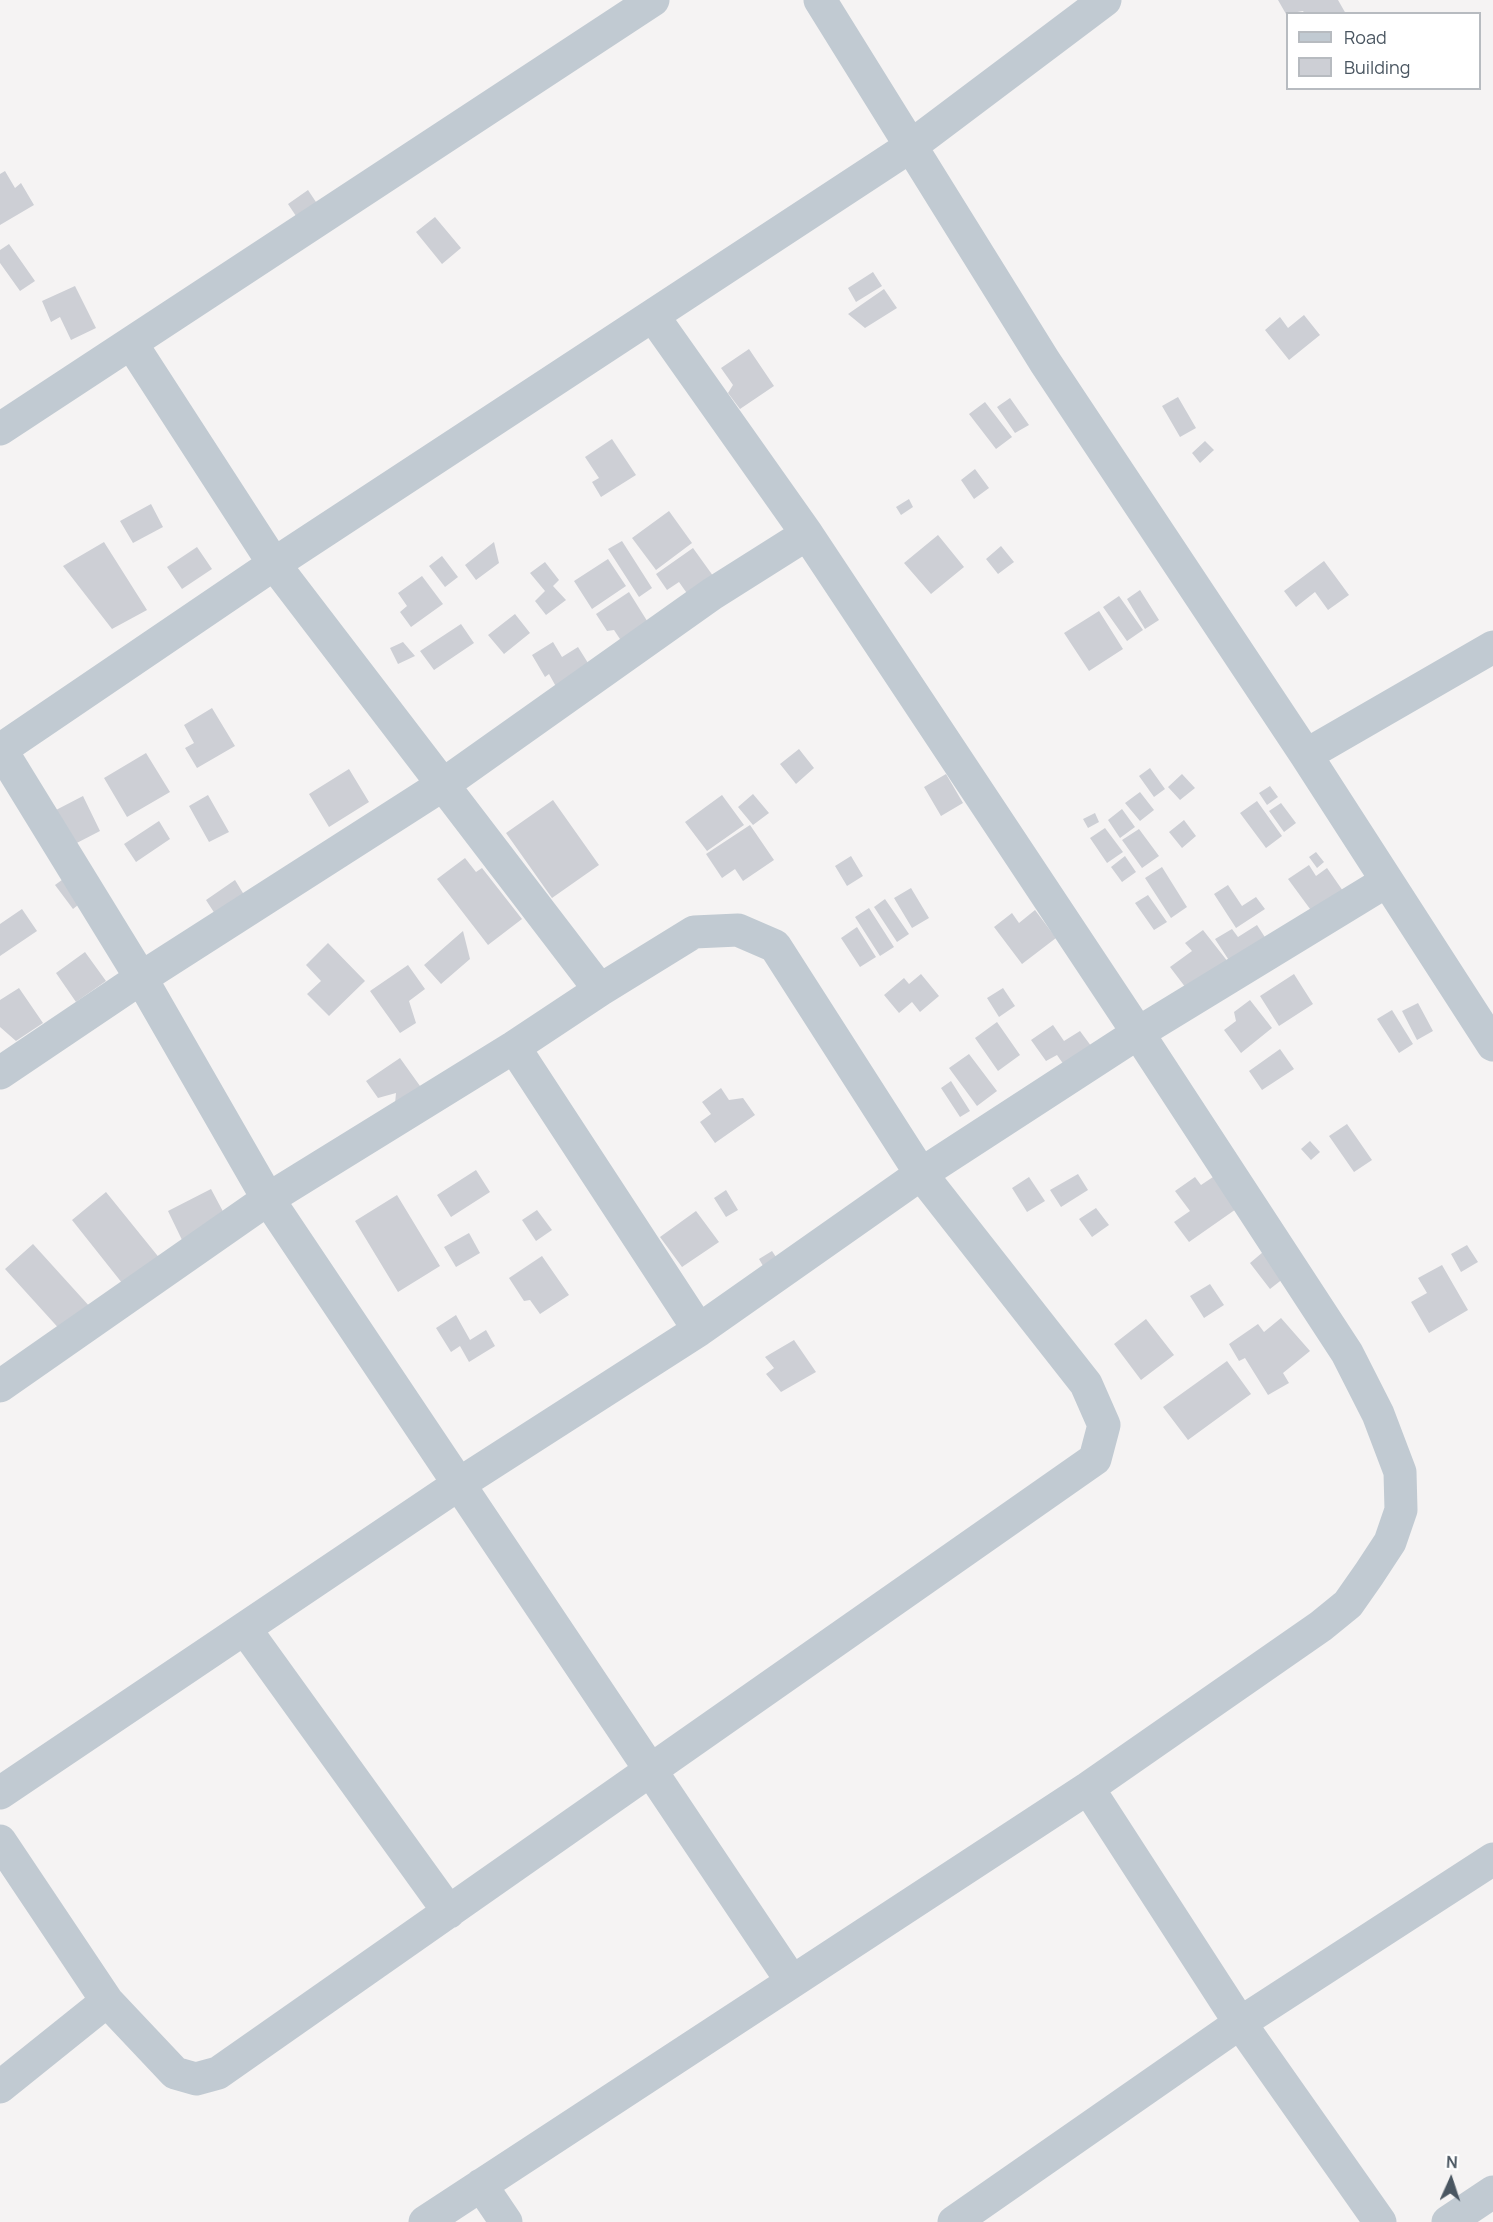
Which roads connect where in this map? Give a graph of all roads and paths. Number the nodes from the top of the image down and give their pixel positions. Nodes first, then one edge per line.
1 (653, 0) edge
2 (820, 0) edge
3 (1105, 0) edge
4 (911, 146) junction
5 (653, 316) junction
6 (131, 343) junction
7 (0, 429) edge
8 (807, 534) junction
9 (274, 564) junction
10 (1493, 647) edge
11 (1, 750) edge
12 (1306, 755) junction
13 (444, 784) junction
14 (1387, 881) junction
15 (141, 978) junction
16 (600, 990) junction
17 (1138, 1033) junction
18 (1493, 1045) edge
19 (514, 1047) junction
20 (0, 1073) edge
21 (921, 1174) junction
22 (268, 1199) junction
23 (699, 1330) junction
24 (0, 1386) edge
25 (459, 1484) junction
26 (245, 1629) junction
27 (651, 1772) junction
28 (1088, 1788) junction
29 (0, 1793) edge
30 (0, 1841) edge
31 (1493, 1859) edge
32 (449, 1912) junction
33 (791, 1980) junction
34 (107, 2001) junction
35 (1240, 2023) junction
36 (0, 2088) edge
37 (481, 2185) junction
38 (1493, 2192) edge
39 (425, 2222) edge
40 (506, 2222) edge
41 (954, 2222) edge
42 (1380, 2222) edge
43 (1448, 2222) edge

1 - 6 street
2 - 4 street
3 - 4 street
4 - 5 street
4 - 12 street
5 - 8 street
5 - 9 street
6 - 7 street
6 - 9 street
8 - 13 street
8 - 17 street
9 - 11 street
9 - 13 street
10 - 12 street
11 - 15 street
12 - 14 street
13 - 15 street
13 - 16 street
14 - 17 street
14 - 18 street
15 - 20 street
15 - 22 street
16 - 19 street
16 - 21 street
17 - 21 street
17 - 28 street
19 - 22 street
19 - 23 street
21 - 23 street
21 - 27 street
22 - 24 street
22 - 25 street
23 - 25 street
25 - 26 street
25 - 27 street
26 - 29 street
26 - 32 street
27 - 32 street
27 - 33 street
28 - 33 street
28 - 35 street
30 - 34 street
31 - 35 street
32 - 34 street
33 - 37 street
34 - 36 street
35 - 41 street
35 - 42 street
37 - 39 street
37 - 40 street
38 - 43 street

